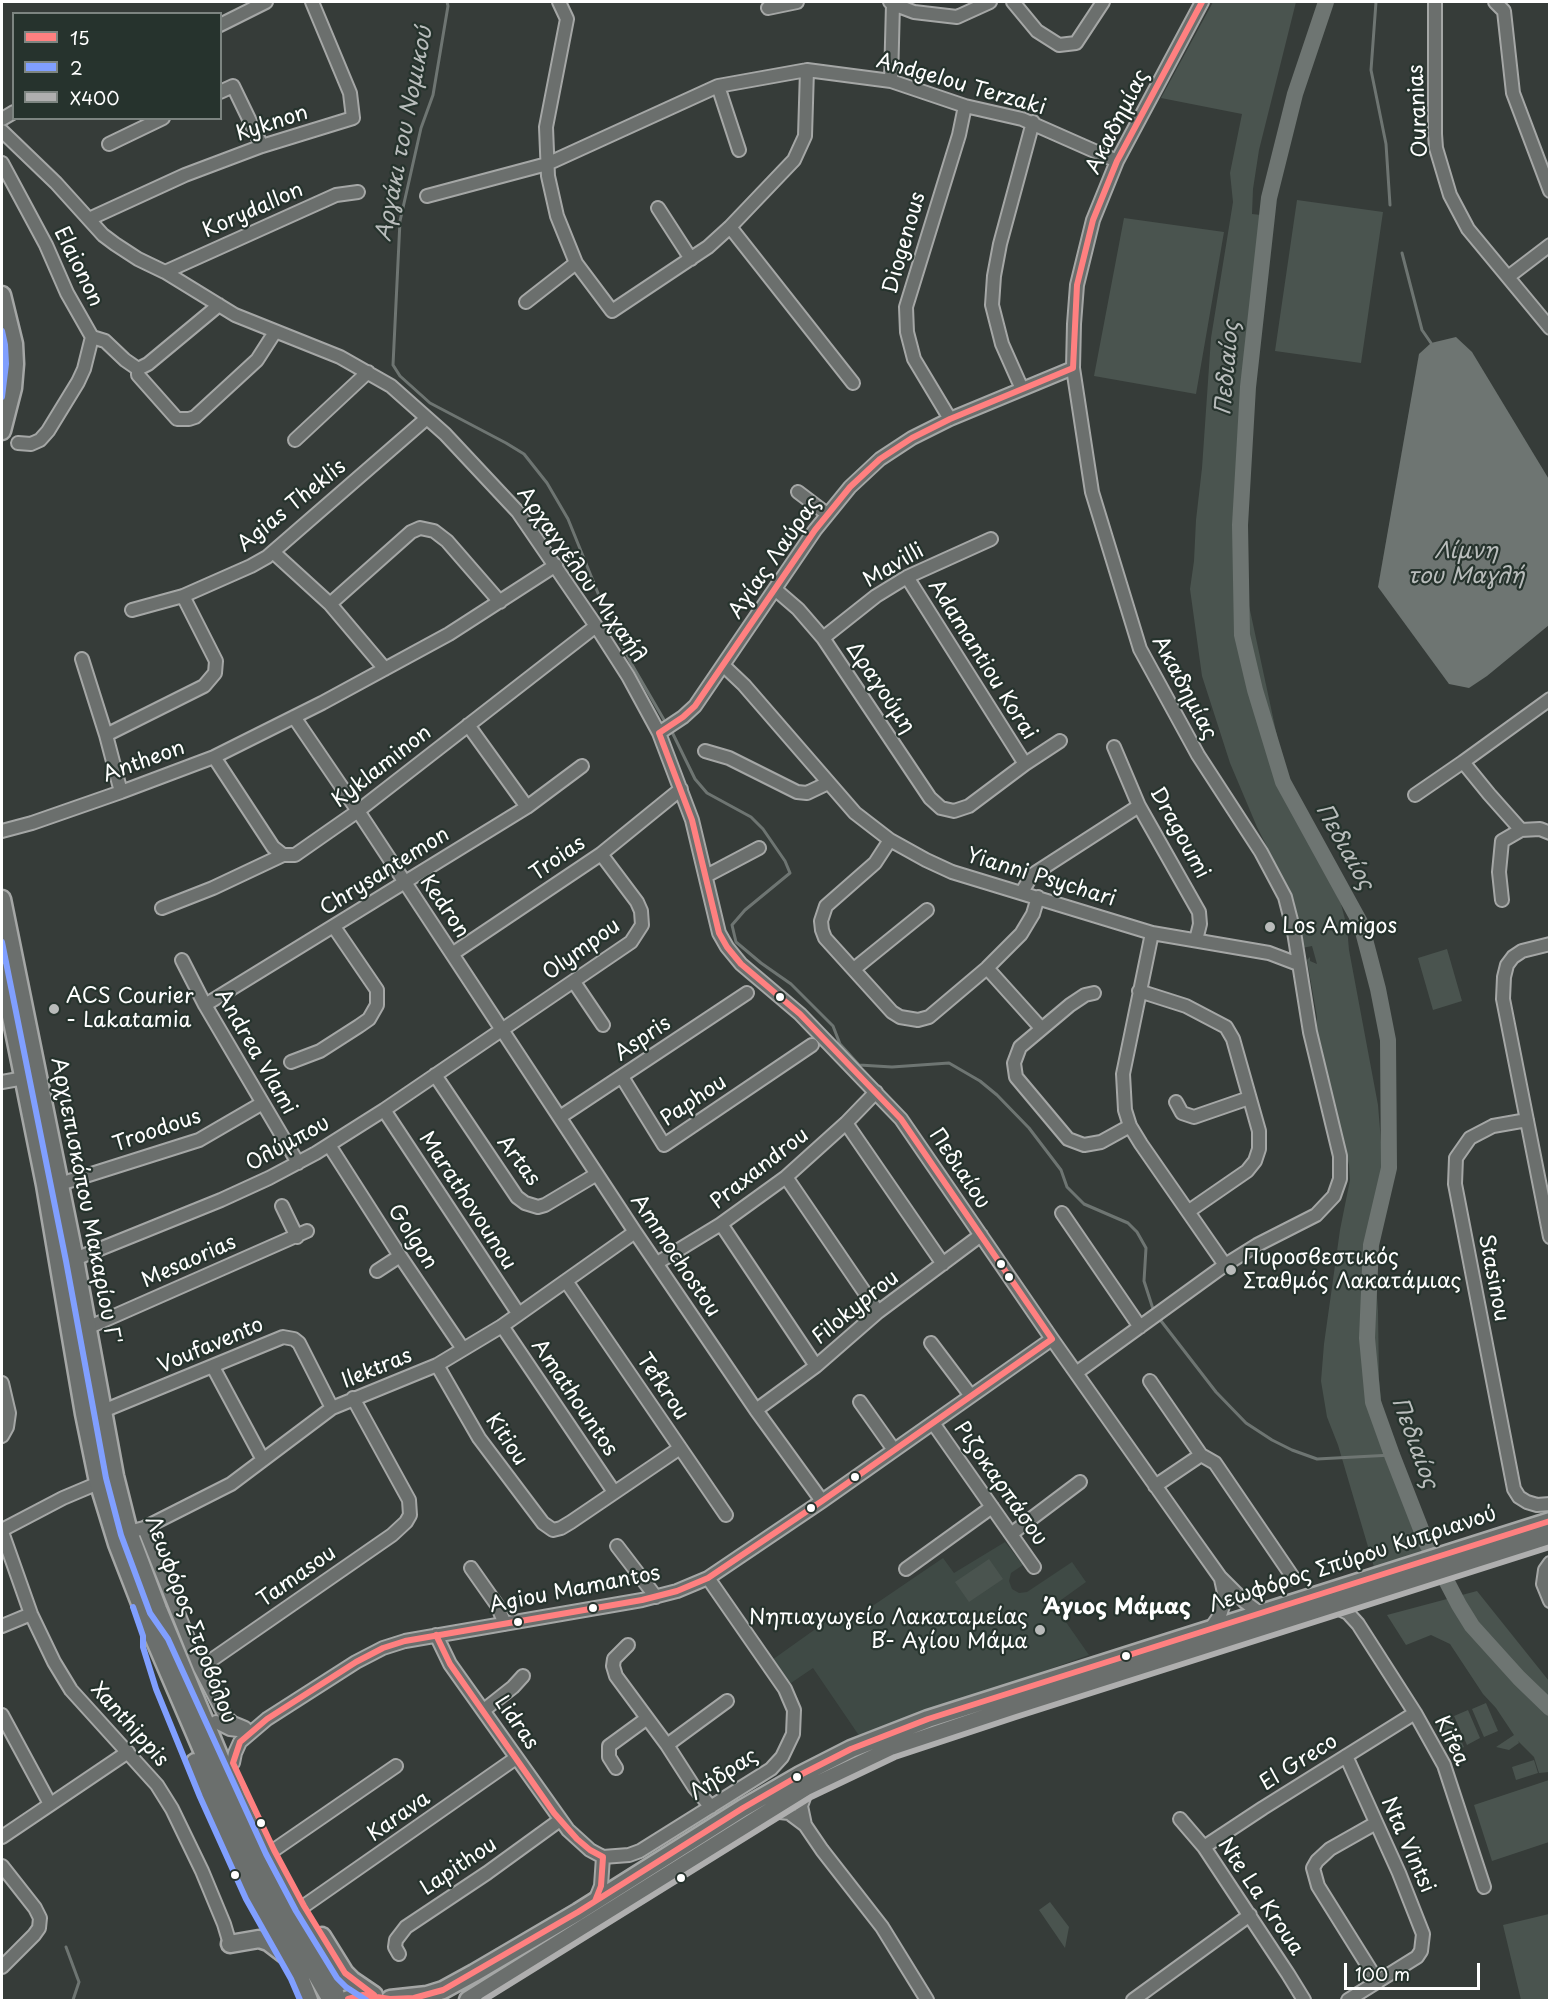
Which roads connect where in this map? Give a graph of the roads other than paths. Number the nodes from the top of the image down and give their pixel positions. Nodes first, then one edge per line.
1 (266, 2) edge
2 (312, 2) edge
3 (559, 2) edge
4 (797, 2) edge
5 (1013, 2) edge
6 (1103, 2) edge
7 (1202, 2) edge
8 (1435, 2) edge
9 (1495, 2) edge
10 (892, 3) edge
11 (984, 3) edge
12 (768, 8) dead end
13 (222, 24) edge
14 (807, 70) junction
15 (891, 81) junction
16 (718, 86) junction
17 (222, 91) edge
18 (965, 106) junction
19 (159, 120) edge
20 (1033, 122) junction
21 (2, 131) edge
22 (109, 144) dead end
23 (262, 146) junction
24 (739, 150) dead end
25 (1117, 161) junction
26 (2, 164) edge
27 (547, 164) junction
28 (1550, 191) edge
29 (358, 192) dead end
30 (428, 196) dead end
31 (658, 208) dead end
32 (89, 219) junction
33 (730, 227) junction
34 (1550, 245) edge
35 (691, 259) junction
36 (576, 263) junction
37 (165, 272) junction
38 (1508, 277) junction
39 (2, 295) edge
40 (526, 302) dead end
41 (219, 305) junction
42 (1550, 328) edge
43 (275, 332) junction
44 (92, 337) junction
45 (1074, 368) junction
46 (138, 369) junction
47 (368, 372) junction
48 (853, 383) dead end
49 (1022, 388) junction
50 (427, 417) junction
51 (950, 419) junction
52 (2, 431) edge
53 (295, 440) dead end
54 (18, 443) dead end
55 (798, 492) dead end
56 (827, 514) junction
57 (991, 539) dead end
58 (273, 552) junction
59 (556, 565) junction
60 (907, 577) junction
61 (776, 590) junction
62 (183, 596) junction
63 (500, 602) junction
64 (330, 604) junction
65 (132, 610) dead end
66 (596, 626) junction
67 (823, 638) junction
68 (82, 659) dead end
69 (724, 666) junction
70 (385, 669) junction
71 (1550, 699) edge
72 (294, 717) junction
73 (468, 725) junction
74 (666, 729) junction
75 (106, 735) junction
76 (1060, 741) dead end
77 (1114, 747) dead end
78 (705, 751) dead end
79 (214, 757) junction
80 (1463, 762) junction
81 (1025, 764) junction
82 (582, 766) dead end
83 (828, 783) junction
84 (681, 789) junction
85 (121, 792) junction
86 (1415, 795) dead end
87 (1139, 806) junction
88 (527, 807) junction
89 (358, 811) junction
90 (1521, 830) junction
91 (2, 831) edge
92 (1550, 833) edge
93 (891, 840) junction
94 (759, 848) dead end
95 (601, 854) junction
96 (283, 855) junction
97 (706, 876) junction
98 (404, 883) junction
99 (1022, 892) junction
100 (1038, 897) junction
101 (2, 899) edge
102 (1502, 900) dead end
103 (162, 908) dead end
104 (927, 910) dead end
105 (334, 927) junction
106 (1152, 933) junction
107 (1196, 940) junction
108 (1296, 944) junction
109 (1550, 944) edge
110 (1269, 953) junction
111 (452, 954) junction
112 (182, 960) dead end
113 (1298, 964) junction
114 (987, 968) junction
115 (854, 969) junction
116 (2, 972) edge
117 (574, 982) junction
118 (1139, 991) junction
119 (747, 993) dead end
120 (1094, 993) dead end
121 (205, 1005) junction
122 (603, 1025) dead end
123 (1041, 1028) junction
124 (501, 1029) junction
125 (812, 1045) dead end
126 (291, 1062) dead end
127 (435, 1075) junction
128 (31, 1077) junction
129 (622, 1077) junction
130 (2, 1082) edge
131 (876, 1092) junction
132 (1249, 1098) junction
133 (1176, 1102) dead end
134 (261, 1104) junction
135 (384, 1110) junction
136 (560, 1117) junction
137 (1527, 1120) junction
138 (846, 1123) junction
139 (1130, 1126) junction
140 (329, 1145) junction
141 (298, 1163) junction
142 (597, 1174) junction
143 (786, 1177) junction
144 (60, 1184) junction
145 (282, 1206) dead end
146 (1189, 1211) junction
147 (1062, 1214) dead end
148 (722, 1224) junction
149 (635, 1232) junction
150 (981, 1235) junction
151 (1550, 1237) edge
152 (400, 1256) junction
153 (75, 1259) junction
154 (657, 1263) junction
155 (943, 1264) junction
156 (1225, 1265) junction
157 (377, 1271) dead end
158 (566, 1281) junction
159 (878, 1312) junction
160 (518, 1313) junction
161 (68, 1323) junction
162 (502, 1326) junction
163 (1140, 1327) junction
164 (87, 1328) junction
165 (1052, 1339) junction
166 (931, 1343) dead end
167 (463, 1349) junction
168 (437, 1365) junction
169 (816, 1366) junction
170 (213, 1367) junction
171 (1076, 1373) junction
172 (1150, 1381) dead end
173 (2, 1383) edge
174 (971, 1396) junction
175 (353, 1398) junction
176 (860, 1402) dead end
177 (332, 1408) junction
178 (756, 1410) junction
179 (103, 1411) junction
180 (933, 1423) junction
181 (2, 1436) edge
182 (680, 1448) junction
183 (894, 1450) junction
184 (1201, 1455) junction
185 (263, 1460) junction
186 (115, 1476) junction
187 (98, 1482) junction
188 (1080, 1482) dead end
189 (1155, 1486) junction
190 (614, 1492) junction
191 (822, 1501) junction
192 (1550, 1504) edge
193 (992, 1507) junction
194 (726, 1515) dead end
195 (1550, 1521) edge
196 (137, 1530) junction
197 (2, 1531) edge
198 (1011, 1534) junction
199 (1550, 1537) edge
200 (617, 1546) dead end
201 (1468, 1555) junction
202 (1550, 1563) edge
203 (1034, 1567) dead end
204 (471, 1568) dead end
205 (906, 1569) dead end
206 (1220, 1577) junction
207 (708, 1578) junction
208 (1294, 1579) dead end
209 (1374, 1587) junction
210 (656, 1597) junction
211 (1550, 1601) edge
212 (1333, 1606) junction
213 (158, 1609) junction
214 (1260, 1612) junction
215 (31, 1614) junction
216 (505, 1624) junction
217 (1358, 1624) junction
218 (2, 1626) edge
219 (1211, 1628) junction
220 (152, 1634) junction
221 (436, 1635) junction
222 (628, 1645) dead end
223 (200, 1668) junction
224 (523, 1676) dead end
225 (727, 1701) dead end
226 (484, 1710) junction
227 (1415, 1713) junction
228 (2, 1715) edge
229 (267, 1719) junction
230 (646, 1719) junction
231 (216, 1722) junction
232 (245, 1728) junction
233 (667, 1745) junction
234 (128, 1752) junction
235 (1346, 1756) junction
236 (516, 1758) junction
237 (233, 1763) junction
238 (396, 1766) dead end
239 (616, 1768) dead end
240 (807, 1789) junction
241 (50, 1804) junction
242 (711, 1807) junction
243 (770, 1811) junction
244 (1180, 1819) dead end
245 (1376, 1823) junction
246 (564, 1825) junction
247 (805, 1825) junction
248 (2, 1837) edge
249 (1204, 1847) junction
250 (274, 1850) junction
251 (603, 1857) junction
252 (2, 1866) edge
253 (1484, 1887) dead end
254 (595, 1901) junction
255 (304, 1906) junction
256 (1250, 1915) junction
257 (230, 1944) joint
258 (399, 1954) dead end
259 (289, 1957) junction
260 (2, 1967) edge
261 (1378, 1982) junction
262 (1148, 1996) edge
263 (386, 1998) edge
264 (349, 1999) edge
265 (309, 2001) edge
266 (331, 2001) edge
267 (468, 2001) edge
268 (927, 2001) edge
269 (1133, 2001) edge
270 (1304, 2001) edge
271 (1348, 2001) edge

1 - 13 street
2 - 23 street, Kyknon
3 - 27 street
4 - 12 street
5 - 6 street
7 - 25 street, Ακαδημίας
8 - 38 street, Ouranias
9 - 28 street
10 - 11 street
10 - 15 street
14 - 15 street, Andgelou Terzaki
14 - 16 street, Andgelou Terzaki
14 - 33 street
15 - 18 street, Andgelou Terzaki
16 - 24 street
16 - 27 street, Andgelou Terzaki
17 - 23 street
18 - 20 street, Andgelou Terzaki
18 - 51 street, Diogenous
19 - 22 street
20 - 25 street, Andgelou Terzaki
20 - 49 street
21 - 32 street, Αρχαγγέλου Μιχαήλ
23 - 32 street, Kyknon
25 - 45 street, Ακαδημίας
26 - 44 street, Elaionon
27 - 30 street, Andgelou Terzaki
27 - 36 street
29 - 37 street, Korydallon
31 - 35 street
32 - 37 street, Αρχαγγέλου Μιχαήλ
33 - 35 street
33 - 48 street
34 - 38 street
35 - 36 street
36 - 40 street
37 - 41 street, Αρχαγγέλου Μιχαήλ
38 - 42 street, Ouranias
39 - 52 main road
41 - 43 street, Αρχαγγέλου Μιχαήλ
41 - 46 street
43 - 46 street, Elaionon
43 - 47 street, Αρχαγγέλου Μιχαήλ
44 - 46 street, Elaionon
44 - 54 street
45 - 49 street, Αγίας Λαύρας
45 - 108 street, Ακαδημίας
47 - 50 street, Αρχαγγέλου Μιχαήλ
47 - 53 street
49 - 51 street, Αγίας Λαύρας
50 - 58 street, Agias Theklis
50 - 59 street, Αρχαγγέλου Μιχαήλ
51 - 56 street, Αγίας Λαύρας
55 - 56 street
56 - 61 street, Αγίας Λαύρας
57 - 60 street, Mavilli
58 - 62 street, Agias Theklis
58 - 64 street
59 - 63 street
59 - 66 street, Αρχαγγέλου Μιχαήλ
60 - 67 street, Mavilli
60 - 81 street, Adamantiou Korai
61 - 67 street, Δραγούμη
61 - 69 street, Αγίας Λαύρας
62 - 65 street, Agias Theklis
62 - 75 street
63 - 64 street
63 - 70 street
64 - 70 street
66 - 73 street, Kyklaminon
66 - 74 street, Αρχαγγέλου Μιχαήλ
67 - 81 street, Δραγούμη
68 - 75 street
69 - 74 street, Αγίας Λαύρας
69 - 83 street, Yianni Psychari
70 - 72 street, Antheon
71 - 80 street
72 - 79 street, Antheon
72 - 89 street, Kedron
73 - 88 street
73 - 89 street, Kyklaminon
74 - 84 street, Αρχαγγέλου Μιχαήλ
75 - 85 street
76 - 81 street
77 - 87 street, Dragoumi
78 - 83 street
79 - 85 street, Antheon
79 - 96 street
80 - 86 street
80 - 90 street
82 - 88 street, Chrysantemon
83 - 93 street, Yianni Psychari
84 - 95 street, Troias
84 - 97 street, Πεδιαίου
85 - 91 street, Antheon
87 - 99 street
87 - 107 street, Dragoumi
88 - 98 street, Chrysantemon
89 - 96 street, Kyklaminon
89 - 98 street, Kedron
90 - 92 street
90 - 102 street
93 - 99 street, Yianni Psychari
93 - 115 street
94 - 97 street
95 - 111 street, Troias
95 - 117 street, Olympou
96 - 103 street, Kyklaminon
97 - 131 street, Πεδιαίου
98 - 105 street, Chrysantemon
98 - 111 street, Kedron
99 - 100 street, Yianni Psychari
100 - 106 street, Yianni Psychari
100 - 114 street
101 - 128 main road, Αρχιεπισκόπου Μακαρίου Γ'
104 - 115 street
105 - 121 street, Chrysantemon
105 - 126 street
106 - 107 street, Yianni Psychari
106 - 118 street
107 - 110 street, Yianni Psychari
108 - 110 street, Yianni Psychari
108 - 113 street, Ακαδημίας
109 - 137 street
110 - 113 street, Yianni Psychari
111 - 124 street, Kedron
112 - 121 street, Andrea Vlami
113 - 156 street, Ακαδημίας
114 - 115 street
114 - 123 street
116 - 128 main road, Αρχιεπισκόπου Μακαρίου Γ'
117 - 122 street
117 - 124 street, Olympou
118 - 132 street
118 - 139 street
119 - 129 street, Aspris
120 - 123 street
121 - 134 street, Andrea Vlami
123 - 139 street
124 - 127 street, Ολύμπου
124 - 136 street, Ammochostou
125 - 129 street, Paphou
127 - 135 street, Ολύμπου
127 - 142 street, Artas
128 - 130 street
128 - 144 main road, Αρχιεπισκόπου Μακαρίου Γ'
128 - 161 main road, Αρχιεπισκόπου Μακαρίου Γ'
129 - 136 street, Aspris
131 - 138 street, Praxandrou
131 - 150 street, Πεδιαίου
132 - 133 street
132 - 146 street
134 - 141 street, Andrea Vlami
134 - 144 street, Troodous
135 - 140 street, Ολύμπου
135 - 160 street, Marathovounou
136 - 142 street, Ammochostou
137 - 151 street
137 - 192 street, Stasinou
138 - 143 street, Praxandrou
138 - 155 street
139 - 146 street
140 - 141 street, Ολύμπου
140 - 152 street, Golgon
141 - 153 street, Ολύμπου
142 - 149 street, Ammochostou
143 - 148 street, Praxandrou
143 - 159 street
144 - 153 main road, Αρχιεπισκόπου Μακαρίου Γ'
145 - 164 street, Mesaorias
146 - 156 street
147 - 163 street
148 - 154 street, Praxandrou
148 - 169 street
149 - 154 street, Ammochostou
149 - 158 street, Ilektras
150 - 155 street, Filokyprou
150 - 165 street, Πεδιαίου
152 - 157 street
152 - 167 street, Golgon
153 - 161 street
153 - 164 main road, Αρχιεπισκόπου Μακαρίου Γ'
154 - 178 street, Ammochostou
155 - 159 street, Filokyprou
156 - 163 street, Ακαδημίας
158 - 160 street, Ilektras
158 - 182 street, Tefkrou
159 - 169 street, Filokyprou
160 - 162 street, Ilektras
161 - 187 main road, Αρχιεπισκόπου Μακαρίου Γ'
162 - 167 street, Ilektras
162 - 190 street, Amathountos
163 - 171 street, Ακαδημίας
164 - 179 main road, Αρχιεπισκόπου Μακαρίου Γ'
165 - 171 street, Πεδιαίου
165 - 174 street, Agiou Mamantos
166 - 174 street
167 - 168 street, Ilektras
168 - 175 street, Ilektras
168 - 190 street, Kitiou
169 - 178 street, Filokyprou
170 - 177 street, Voufavento
170 - 179 street, Voufavento
170 - 185 street
171 - 189 street, Πεδιαίου
172 - 184 street
173 - 181 street
174 - 180 street, Agiou Mamantos
175 - 177 street, Ilektras
175 - 223 street, Tamasou
176 - 183 street
177 - 185 street, Ilektras
178 - 191 street, Ammochostou
179 - 186 main road, Αρχιεπισκόπου Μακαρίου Γ'
180 - 183 street, Agiou Mamantos
180 - 193 street, Ριζοκαρπάσου
182 - 190 street
182 - 194 street, Tefkrou
183 - 191 street, Agiou Mamantos
184 - 189 street
184 - 208 street
185 - 196 street, Ilektras
186 - 187 street
186 - 196 main road, Λεωφόρος Στροβόλου
187 - 197 street
187 - 220 main road, Λεωφόρος Στροβόλου
188 - 198 street
189 - 206 street, Πεδιαίου
191 - 207 street, Agiou Mamantos
193 - 198 street, Ριζοκαρπάσου
193 - 205 street
195 - 201 main road, Λεωφόρος Σπύρου Κυπριανού
196 - 213 main road, Λεωφόρος Στροβόλου
196 - 223 street
197 - 215 street, Xanthippis
198 - 203 street, Ριζοκαρπάσου
199 - 201 main road, Λεωφόρος Σπύρου Κυπριανού
200 - 210 street
201 - 209 main road, Λεωφόρος Σπύρου Κυπριανού
202 - 211 street
204 - 216 street
206 - 214 street, Πεδιαίου
206 - 219 street
207 - 210 street, Agiou Mamantos
207 - 242 street, Λήδρας
209 - 212 main road, Λεωφόρος Σπύρου Κυπριανού
209 - 214 main road, Λεωφόρος Σπύρου Κυπριανού
209 - 217 street
210 - 216 street, Agiou Mamantos
212 - 217 street
212 - 240 main road, Λεωφόρος Σπύρου Κυπριανού
213 - 231 main road
213 - 264 main road, Λεωφόρος Στροβόλου
214 - 219 main road, Λεωφόρος Σπύρου Κυπριανού
215 - 218 street
215 - 234 street, Xanthippis
216 - 221 street, Agiou Mamantos
217 - 227 street, Kifea
219 - 254 main road, Λεωφόρος Σπύρου Κυπριανού
220 - 259 main road
220 - 266 main road, Λεωφόρος Στροβόλου
221 - 226 street, Lidras
221 - 229 street, Agiou Mamantos
222 - 230 street
223 - 232 street
224 - 226 street
225 - 233 street
226 - 236 street, Lidras
227 - 235 street, El Greco
227 - 253 street, Kifea
228 - 241 street
229 - 232 street, Agiou Mamantos
229 - 237 street, Agiou Mamantos
230 - 233 street
230 - 239 street
231 - 232 street
231 - 237 main road
233 - 242 street
234 - 241 street
234 - 257 street, Xanthippis
235 - 245 street, Nta Vintsi
235 - 249 street, El Greco
236 - 246 street, Lidras
236 - 255 street, Karava
237 - 250 main road
238 - 250 street
240 - 243 main road, Λεωφόρος Σπύρου Κυπριανού
240 - 247 street
241 - 248 street
242 - 251 street, Λήδρας
243 - 247 street
243 - 267 main road, Λεωφόρος Σπύρου Κυπριανού
244 - 249 street, Nte La Kroua
245 - 261 street, Nta Vintsi
245 - 261 street
246 - 251 street
246 - 258 street, Lapithou
247 - 268 street
249 - 256 street, Nte La Kroua
250 - 255 main road
251 - 254 street
252 - 260 street
254 - 263 main road, Λεωφόρος Σπύρου Κυπριανού
255 - 263 main road
256 - 262 street
256 - 270 street, Nte La Kroua
257 - 259 main road
259 - 265 main road
261 - 271 street
262 - 269 street
263 - 264 main road, Λεωφόρος Σπύρου Κυπριανού

